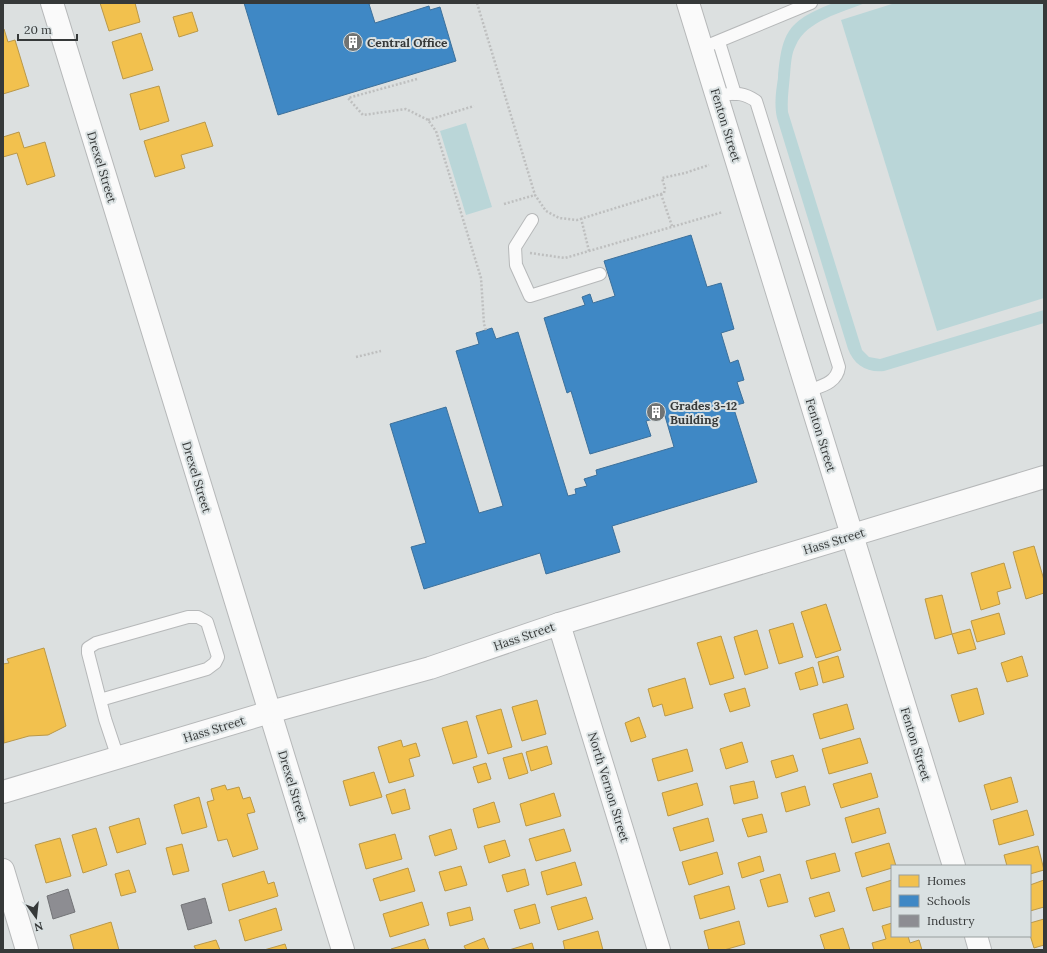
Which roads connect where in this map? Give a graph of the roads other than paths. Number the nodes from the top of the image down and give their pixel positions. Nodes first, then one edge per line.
1 (52, 3) edge
2 (688, 3) edge
3 (812, 3) edge
4 (711, 45) junction
5 (726, 94) junction
6 (532, 220) dead end
7 (600, 274) dead end
8 (808, 391) junction
9 (1044, 477) edge
10 (852, 535) junction
11 (559, 624) junction
12 (100, 700) junction
13 (270, 712) junction
14 (118, 758) junction
15 (3, 792) edge
16 (954, 865) edge
17 (3, 870) edge
18 (976, 937) edge
19 (28, 950) edge
20 (343, 950) edge
21 (659, 950) edge
22 (980, 950) edge

1 - 13 street, Drexel Street
2 - 4 street, Fenton Street
3 - 4 lane
4 - 5 street, Fenton Street
5 - 8 street, Fenton Street
5 - 8 lane
6 - 7 lane
8 - 10 street, Fenton Street
9 - 10 street, Hass Street
10 - 11 street, Hass Street
10 - 16 street, Fenton Street
11 - 13 street, Hass Street
11 - 21 street, North Vernon Street
12 - 12 lane
12 - 14 lane
13 - 14 street, Hass Street
13 - 20 street, Drexel Street
14 - 15 street, Hass Street
17 - 19 street
18 - 22 street

